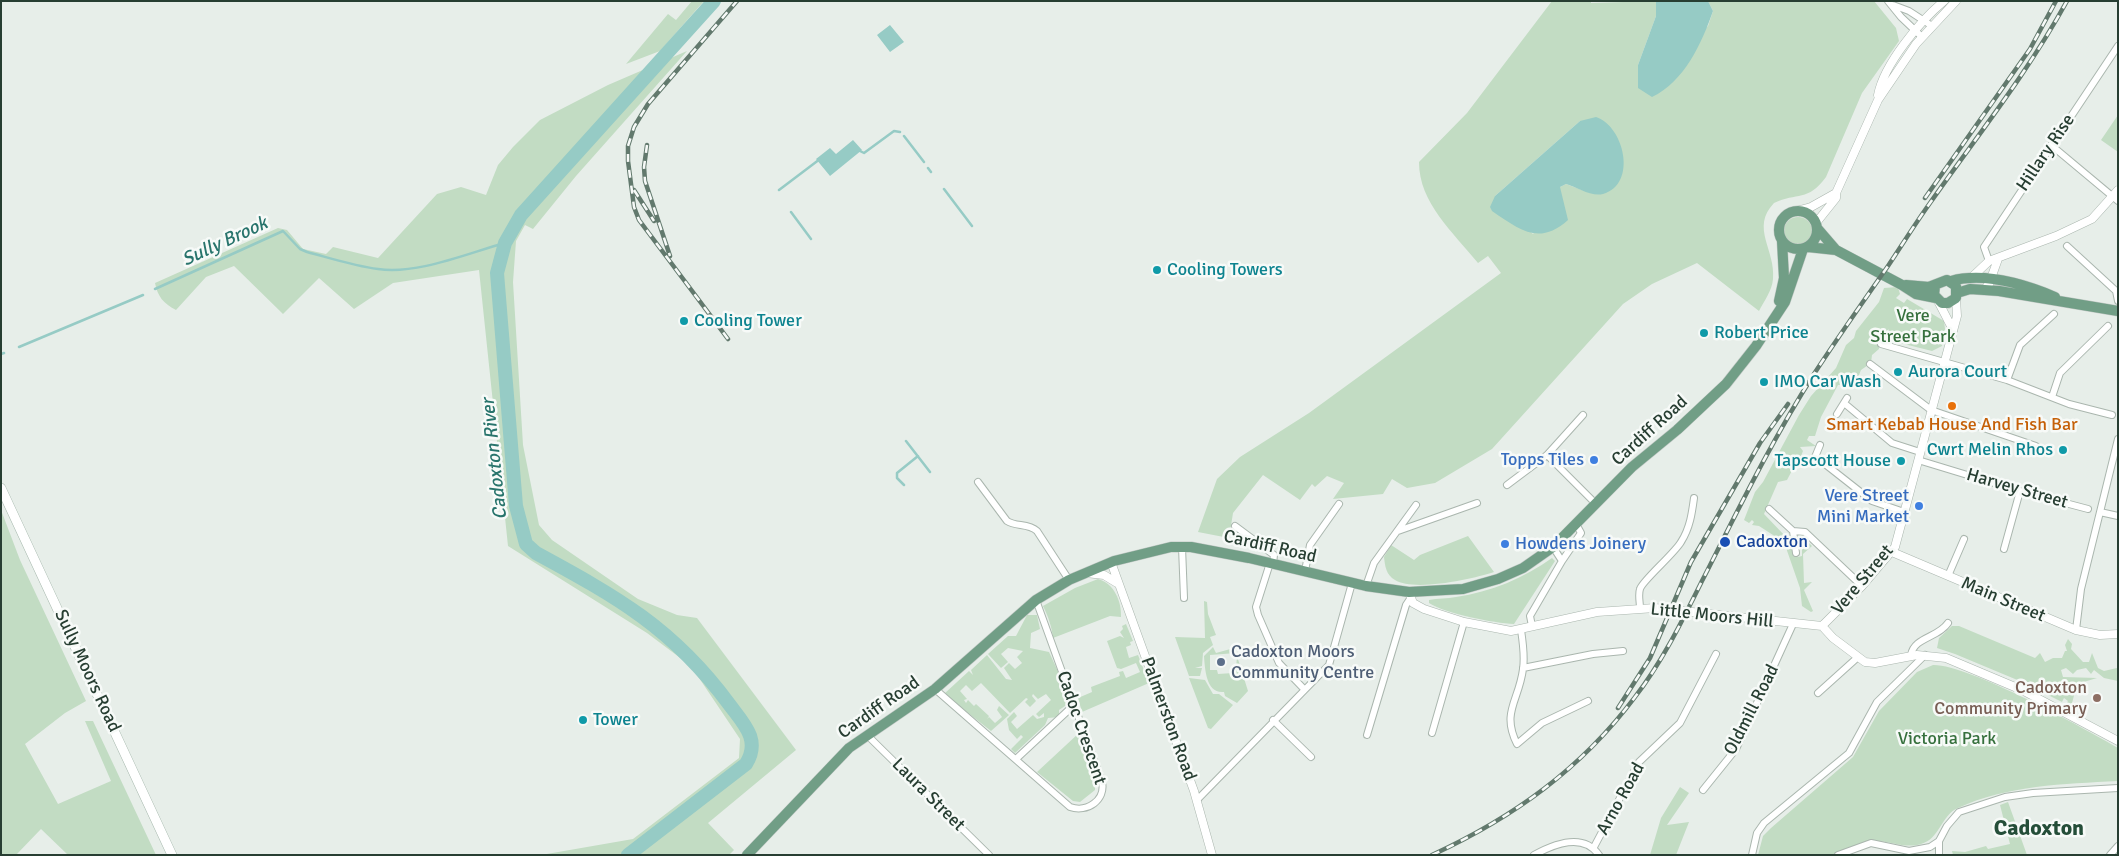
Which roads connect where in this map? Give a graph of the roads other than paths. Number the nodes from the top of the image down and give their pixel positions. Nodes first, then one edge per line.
1 (1944, 1) edge
2 (1956, 1) edge
3 (1890, 3) edge
4 (1924, 20) junction
5 (1932, 26) junction
6 (1915, 31) junction
7 (1922, 37) junction
8 (2118, 46) edge
9 (1878, 100) junction
10 (2051, 145) junction
11 (1836, 193) junction
12 (2116, 196) edge
13 (1796, 211) junction
14 (1816, 225) junction
15 (1782, 241) junction
16 (2067, 246) dead end
17 (1805, 248) junction
18 (1836, 250) junction
19 (1998, 258) junction
20 (1989, 261) junction
21 (1971, 278) junction
22 (1991, 279) junction
23 (1951, 281) junction
24 (1902, 285) junction
25 (1935, 286) junction
26 (1984, 290) junction
27 (1957, 295) junction
28 (1937, 299) junction
29 (2118, 301) edge
30 (2065, 302) junction
31 (1778, 309) junction
32 (2118, 311) edge
33 (2054, 314) dead end
34 (2108, 326) dead end
35 (1952, 328) junction
36 (1881, 344) dead end
37 (1944, 360) junction
38 (1870, 364) dead end
39 (2008, 380) junction
40 (2052, 397) junction
41 (1931, 410) junction
42 (1837, 414) dead end
43 (1583, 415) dead end
44 (2112, 415) dead end
45 (2118, 439) edge
46 (1820, 445) dead end
47 (2036, 446) dead end
48 (1547, 455) junction
49 (1919, 456) junction
50 (978, 482) dead end
51 (1506, 485) dead end
52 (1, 488) edge
53 (2020, 491) junction
54 (1694, 498) dead end
55 (1477, 503) dead end
56 (1339, 504) dead end
57 (1596, 504) junction
58 (1416, 505) dead end
59 (1769, 509) dead end
60 (2088, 509) dead end
61 (1904, 512) junction
62 (2100, 512) junction
63 (2118, 516) edge
64 (1576, 524) junction
65 (1235, 526) dead end
66 (1397, 531) junction
67 (1793, 531) junction
68 (1964, 539) dead end
69 (1553, 546) junction
70 (1182, 547) junction
71 (2004, 549) dead end
72 (1892, 552) junction
73 (1796, 553) dead end
74 (1562, 561) junction
75 (1111, 562) junction
76 (1272, 563) junction
77 (1305, 571) junction
78 (1084, 573) junction
79 (1948, 576) junction
80 (1069, 580) junction
81 (1352, 583) junction
82 (1119, 584) junction
83 (1366, 586) junction
84 (1862, 586) junction
85 (1410, 595) junction
86 (1184, 598) dead end
87 (1036, 600) junction
88 (1640, 608) junction
89 (1464, 622) junction
90 (1948, 623) dead end
91 (1793, 624) junction
92 (1532, 626) junction
93 (1822, 626) junction
94 (1521, 630) junction
95 (2076, 630) junction
96 (2118, 634) edge
97 (1623, 651) dead end
98 (1716, 654) dead end
99 (1911, 655) junction
100 (1925, 655) junction
101 (1858, 657) junction
102 (1524, 668) junction
103 (1304, 688) junction
104 (935, 689) junction
105 (1818, 692) dead end
106 (1588, 701) dead end
107 (1074, 705) junction
108 (1273, 720) junction
109 (1432, 733) dead end
110 (867, 735) junction
111 (1367, 735) dead end
112 (2118, 741) edge
113 (1311, 757) dead end
114 (1016, 759) junction
115 (2118, 788) edge
116 (1703, 790) dead end
117 (1197, 800) junction
118 (1939, 841) junction
119 (2118, 846) edge
120 (1594, 847) junction
121 (172, 855) edge
122 (747, 855) edge
123 (989, 855) edge
124 (1212, 855) edge
125 (1534, 855) edge
126 (1600, 855) edge
127 (1752, 855) edge
128 (1838, 855) edge
129 (1939, 855) edge
130 (2110, 855) edge

1 - 4 street
2 - 5 street
3 - 4 street
3 - 6 street
4 - 5 street
4 - 6 street
5 - 7 street
6 - 7 street
6 - 9 street
7 - 9 street
8 - 10 street, Hillary Rise
9 - 11 street
10 - 12 street
10 - 20 street, Hillary Rise
11 - 13 street
11 - 14 street
12 - 19 street
13 - 14 main road
13 - 15 main road
14 - 17 main road
14 - 18 main road
15 - 17 main road
15 - 31 main road, Cardiff Road
16 - 29 street
17 - 18 main road
17 - 31 main road, Cardiff Road
18 - 24 main road
19 - 20 street
19 - 22 street
20 - 21 street
21 - 22 main road
21 - 23 main road
22 - 26 street
22 - 30 main road
23 - 25 main road
23 - 27 main road
24 - 25 main road
24 - 28 main road
25 - 28 main road
26 - 27 main road
26 - 30 main road
27 - 28 main road
27 - 35 street, Vere Street
28 - 35 street
30 - 32 main road
31 - 57 main road, Cardiff Road
33 - 39 street
34 - 40 street
35 - 37 street, Vere Street
36 - 37 street
37 - 39 street
37 - 41 street, Vere Street
38 - 41 street
39 - 40 street
40 - 44 street
41 - 47 street
41 - 49 street, Vere Street
42 - 49 street, Harvey Street
43 - 48 street
45 - 62 street
46 - 61 street
48 - 51 street
48 - 57 street
49 - 53 street, Harvey Street
49 - 61 street, Vere Street
50 - 80 street
52 - 121 main road, Sully Moors Road
53 - 60 street, Harvey Street
53 - 71 street
54 - 88 street
55 - 66 street
56 - 77 street
57 - 64 main road, Cardiff Road
58 - 66 street
59 - 67 street
61 - 72 street, Vere Street
62 - 63 street
62 - 95 street
64 - 69 main road, Cardiff Road
64 - 74 street
65 - 76 street
66 - 83 street
67 - 73 street
67 - 84 street
68 - 79 street
69 - 74 street
69 - 85 main road, Cardiff Road
70 - 75 main road, Cardiff Road
70 - 76 main road, Cardiff Road
70 - 86 street
72 - 79 street, Main Street
72 - 84 street, Vere Street
74 - 92 street
75 - 78 main road, Cardiff Road
75 - 82 street, Palmerston Road
76 - 77 main road, Cardiff Road
76 - 103 street
77 - 81 main road, Cardiff Road
78 - 80 main road, Cardiff Road
78 - 82 street
79 - 95 street, Main Street
80 - 87 main road, Cardiff Road
81 - 83 main road, Cardiff Road
81 - 103 street
82 - 117 street, Palmerston Road
83 - 85 main road, Cardiff Road
84 - 93 street, Vere Street
85 - 89 street, Little Moors Hill
85 - 111 street
87 - 104 main road, Cardiff Road
87 - 107 street, Cadoc Crescent
88 - 91 street, Little Moors Hill
88 - 92 street, Little Moors Hill
89 - 94 street, Little Moors Hill
89 - 109 street
90 - 99 street
91 - 93 street, Little Moors Hill
91 - 116 street, Oldmill Road
92 - 94 street, Little Moors Hill
93 - 101 street
94 - 102 street
95 - 96 street, Main Street
97 - 102 street
98 - 120 street, Arno Road
99 - 100 street
99 - 101 street
100 - 112 street
100 - 127 street
101 - 105 street
102 - 106 street
103 - 108 street
104 - 110 main road, Cardiff Road
104 - 114 street, Cadoc Crescent
107 - 114 street
107 - 114 street, Cadoc Crescent
108 - 113 street
108 - 117 street
110 - 122 main road, Cardiff Road
110 - 123 street, Laura Street
115 - 118 street
117 - 124 street, Palmerston Road
118 - 128 street
118 - 129 street
119 - 130 street
120 - 125 street
120 - 126 street

